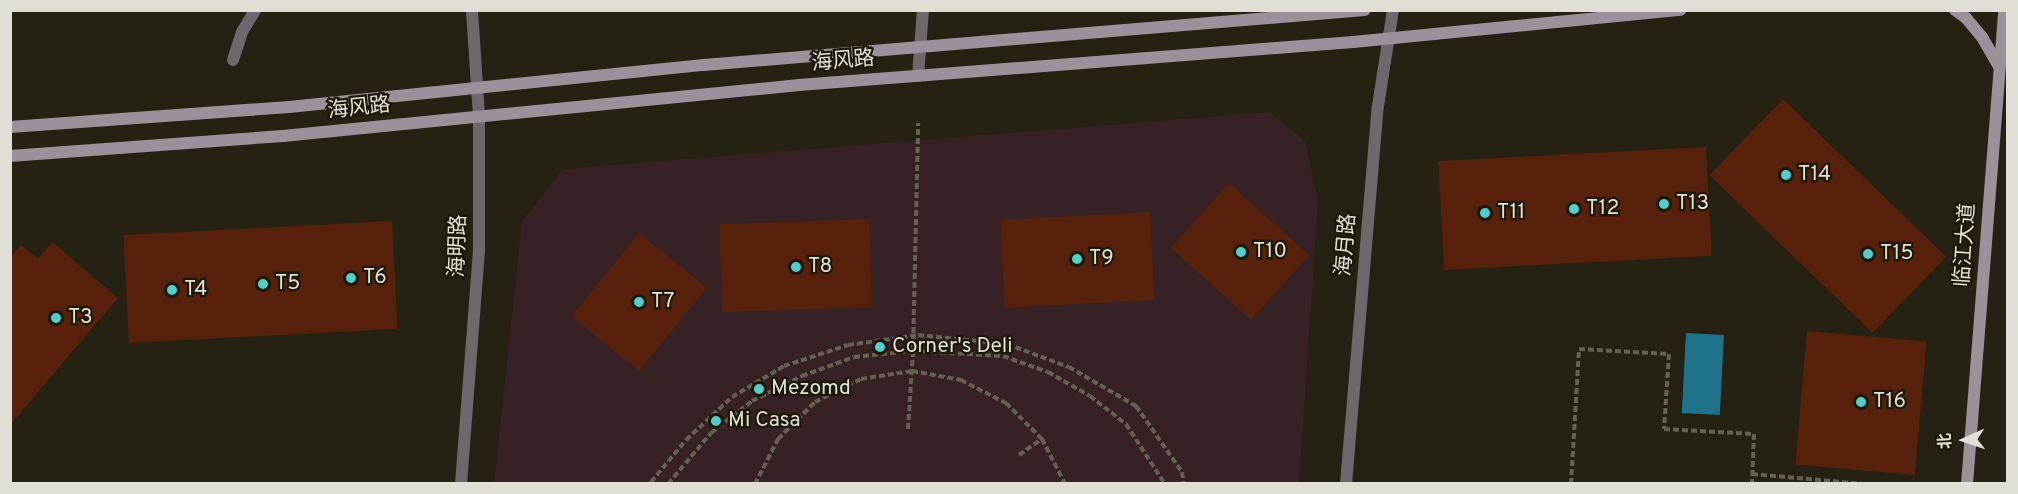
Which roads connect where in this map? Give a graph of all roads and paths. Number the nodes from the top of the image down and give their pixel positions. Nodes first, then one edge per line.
1 (255, 10) edge
2 (472, 10) edge
3 (922, 10) edge
4 (1365, 10) edge
5 (1393, 10) edge
6 (1680, 10) edge
7 (1955, 10) edge
8 (2004, 10) edge
9 (1389, 38) junction
10 (920, 48) junction
11 (232, 60) dead end
12 (1999, 67) junction
13 (918, 75) junction
14 (477, 88) junction
15 (479, 116) junction
16 (918, 123) dead end
17 (10, 127) edge
18 (10, 156) edge
19 (913, 351) junction
20 (912, 371) junction
21 (908, 429) dead end
22 (1042, 439) junction
23 (1019, 455) dead end
24 (1752, 474) junction
25 (461, 483) edge
26 (650, 483) edge
27 (668, 483) edge
28 (755, 483) edge
29 (1065, 483) edge
30 (1165, 483) edge
31 (1184, 483) edge
32 (1346, 483) edge
33 (1572, 483) edge
34 (1752, 483) edge
35 (1864, 483) edge
36 (1967, 483) edge

1 - 11 street
2 - 14 street, 海明路
3 - 10 street
4 - 10 street, 海风路
5 - 9 street, 海月路
6 - 9 street, 海风路
7 - 12 street
8 - 12 street, 临江大道
9 - 13 street, 海风路
9 - 32 street, 海月路
10 - 13 street
10 - 14 street, 海风路
12 - 36 street, 临江大道
13 - 15 street, 海风路
14 - 15 street, 海明路
14 - 17 street, 海风路
15 - 18 street, 海风路
15 - 25 street, 海明路
16 - 19 path
19 - 20 path
19 - 27 path
19 - 30 path
20 - 21 path
20 - 22 path
20 - 28 path
22 - 23 path
22 - 29 path
24 - 33 path
24 - 34 path
24 - 35 path
26 - 31 path, bridge

